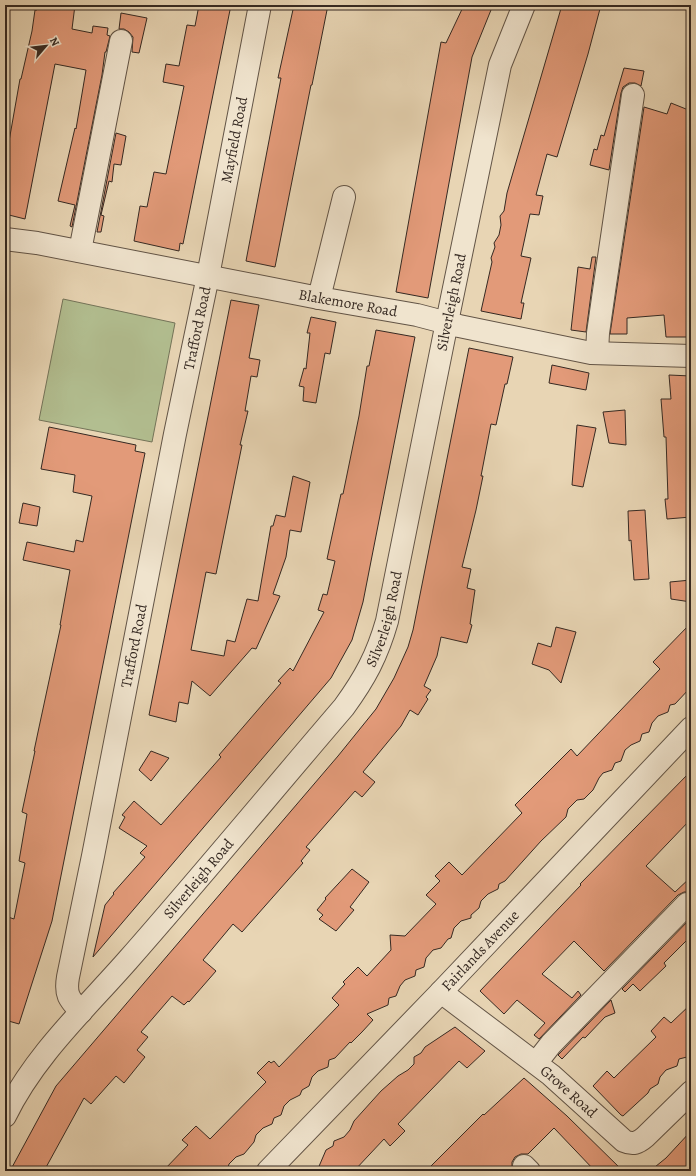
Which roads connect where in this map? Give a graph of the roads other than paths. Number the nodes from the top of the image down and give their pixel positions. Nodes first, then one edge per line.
1 (260, 5) edge
2 (524, 5) edge
3 (121, 41) dead end
4 (633, 96) dead end
5 (344, 197) dead end
6 (5, 239) edge
7 (80, 251) junction
8 (208, 276) junction
9 (319, 298) junction
10 (447, 322) junction
11 (597, 353) junction
12 (691, 356) edge
13 (691, 728) edge
14 (687, 904) dead end
15 (441, 992) junction
16 (81, 1012) junction
17 (536, 1063) junction
18 (691, 1092) edge
19 (5, 1116) edge
20 (268, 1171) edge

1 - 8 street, Mayfield Road
2 - 10 street, Silverleigh Road
3 - 7 street
4 - 11 street
5 - 9 street
6 - 7 street, Blakemore Road
7 - 8 street, Blakemore Road
8 - 9 street, Blakemore Road
8 - 16 street, Trafford Road
9 - 10 street, Blakemore Road
10 - 11 street, Blakemore Road
10 - 16 street, Silverleigh Road
11 - 12 street, Blakemore Road
13 - 15 street, Fairlands Avenue
14 - 17 street
15 - 17 street, Grove Road
15 - 20 street, Fairlands Avenue
16 - 19 street, Silverleigh Road
17 - 18 street, Grove Road

